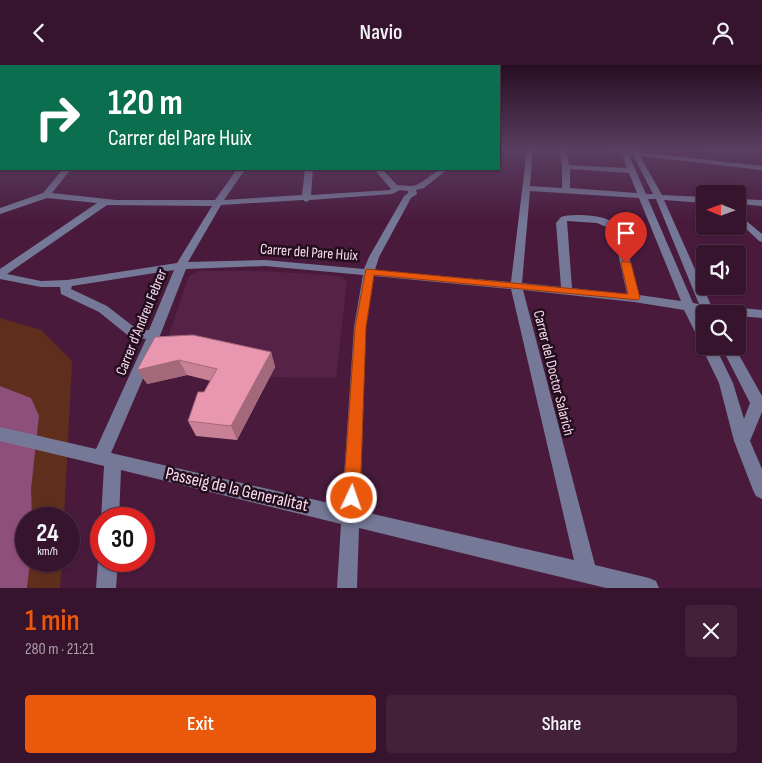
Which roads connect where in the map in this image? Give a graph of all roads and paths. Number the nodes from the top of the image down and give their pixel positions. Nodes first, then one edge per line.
1 (64, 173) edge
2 (238, 173) edge
3 (309, 173) edge
4 (381, 173) edge
5 (438, 173) edge
6 (527, 173) edge
7 (566, 173) edge
8 (631, 173) edge
9 (644, 173) edge
10 (526, 188) junction
11 (393, 190) junction
12 (566, 192) junction
13 (410, 193) junction
14 (46, 195) junction
15 (641, 195) junction
16 (659, 197) junction
17 (306, 199) junction
18 (696, 199) edge
19 (105, 202) junction
20 (746, 202) edge
21 (218, 203) junction
22 (762, 203) edge
23 (0, 211) edge
24 (746, 224) edge
25 (762, 239) edge
26 (182, 266) junction
27 (369, 271) junction
28 (0, 275) edge
29 (66, 283) junction
30 (516, 286) junction
31 (568, 291) junction
32 (634, 298) junction
33 (688, 305) junction
34 (705, 305) edge
35 (696, 307) edge
36 (746, 313) edge
37 (762, 314) edge
38 (696, 321) edge
39 (153, 335) junction
40 (712, 355) edge
41 (732, 355) edge
42 (0, 433) edge
43 (742, 441) junction
44 (107, 458) junction
45 (762, 490) edge
46 (109, 507) edge
47 (351, 517) junction
48 (107, 572) edge
49 (587, 573) junction
50 (106, 588) edge
51 (347, 588) edge
52 (649, 588) edge

1 - 14 street
2 - 21 street, Carrer d'Andreu Febrer
3 - 17 street
4 - 11 street
5 - 13 street
6 - 10 street, Carrer del Doctor Salarich
7 - 12 street
8 - 15 street
9 - 16 street
10 - 12 street
10 - 30 street, Carrer del Doctor Salarich
11 - 13 street
11 - 17 street
12 - 15 street
13 - 27 street
14 - 19 street
14 - 23 street
15 - 16 street
15 - 33 street
16 - 18 street
16 - 34 street
17 - 21 street
19 - 21 street
19 - 28 street
20 - 22 street
21 - 26 street, Carrer d'Andreu Febrer
24 - 25 street
26 - 27 street, Carrer del Pare Huix
26 - 29 street, Carrer del Pare Huix
26 - 39 street, Carrer d'Andreu Febrer
27 - 30 street, Carrer del Pare Huix
27 - 47 street
28 - 29 street, Carrer del Pare Huix
29 - 39 street
30 - 31 street, Carrer del Pare Huix
30 - 49 street, Carrer del Doctor Salarich
31 - 32 street, Carrer del Pare Huix
31 - 32 street
32 - 33 street, Carrer del Pare Huix
33 - 35 street, Carrer del Pare Huix
33 - 38 street
36 - 37 street, Carrer del Pare Huix
39 - 44 street, Carrer d'Andreu Febrer
40 - 43 street
41 - 43 street
42 - 44 street, Passeig de la Generalitat
43 - 45 street
44 - 46 street
44 - 47 street, Passeig de la Generalitat
47 - 49 street, Passeig de la Generalitat
47 - 51 street
48 - 50 street
49 - 52 street, Passeig de la Generalitat

